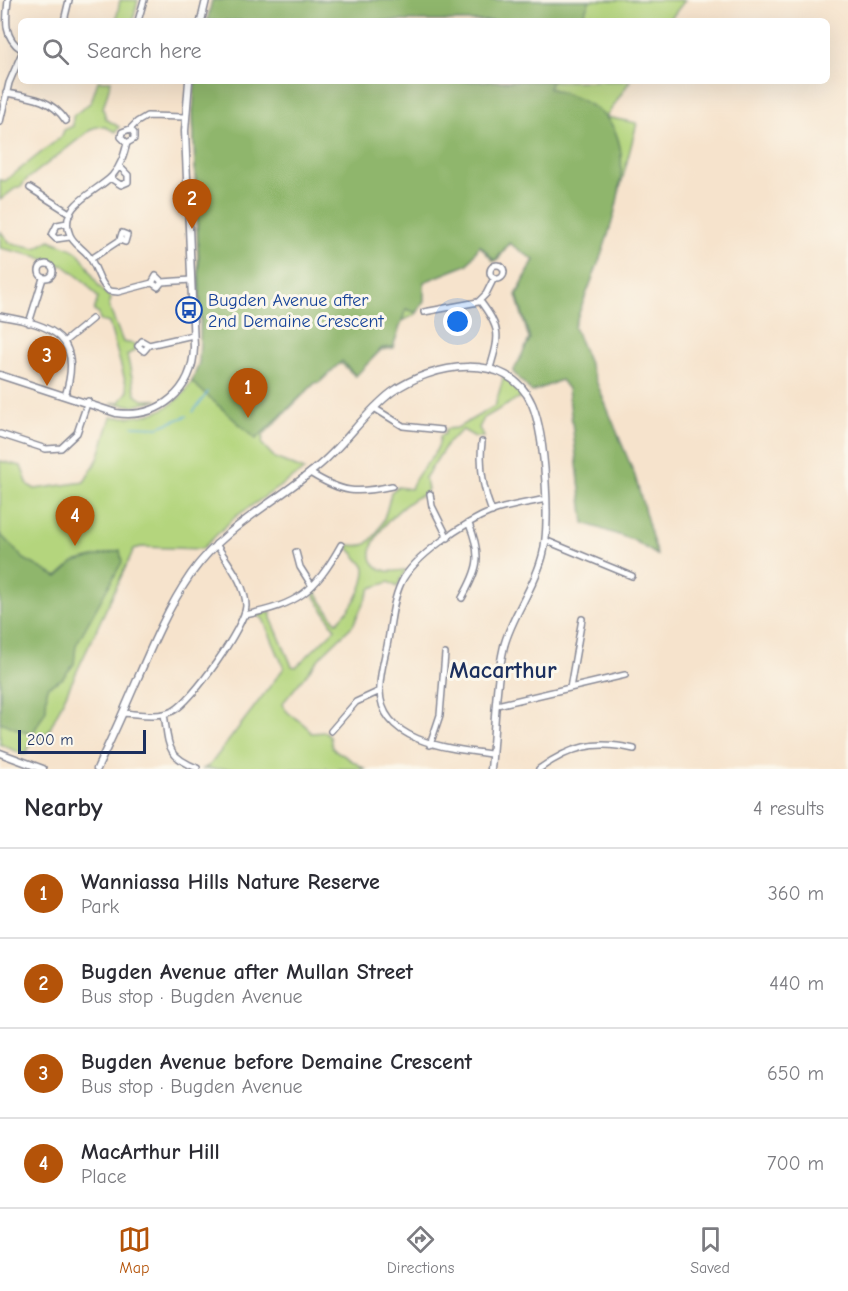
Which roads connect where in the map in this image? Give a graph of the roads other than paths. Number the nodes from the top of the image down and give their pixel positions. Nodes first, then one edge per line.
1 (69, 0) edge
2 (144, 0) edge
3 (206, 0) edge
4 (8, 2) edge
5 (0, 3) edge
6 (65, 18) edge
7 (139, 18) edge
8 (202, 18) edge
9 (18, 47) edge
10 (18, 63) edge
11 (189, 84) edge
12 (6, 93) junction
13 (185, 117) junction
14 (66, 121) dead end
15 (0, 122) edge
16 (130, 129) junction
17 (127, 143) junction
18 (119, 166) junction
19 (110, 178) junction
20 (30, 188) dead end
21 (71, 214) junction
22 (68, 223) junction
23 (70, 237) junction
24 (120, 240) dead end
25 (91, 259) junction
26 (43, 278) dead end
27 (494, 278) dead end
28 (191, 280) junction
29 (480, 301) junction
30 (424, 312) dead end
31 (0, 316) edge
32 (92, 319) dead end
33 (29, 323) junction
34 (194, 334) junction
35 (65, 341) junction
36 (149, 345) dead end
37 (490, 368) junction
38 (0, 374) edge
39 (65, 395) junction
40 (88, 402) junction
41 (374, 408) junction
42 (441, 430) dead end
43 (0, 434) edge
44 (482, 442) dead end
45 (310, 473) junction
46 (392, 486) dead end
47 (430, 494) dead end
48 (546, 499) junction
49 (492, 512) junction
50 (469, 524) junction
51 (448, 538) junction
52 (547, 541) junction
53 (216, 544) junction
54 (341, 545) dead end
55 (296, 552) dead end
56 (632, 576) dead end
57 (312, 586) junction
58 (462, 598) dead end
59 (245, 615) junction
60 (582, 619) dead end
61 (445, 654) dead end
62 (625, 675) dead end
63 (570, 688) junction
64 (380, 691) junction
65 (497, 705) junction
66 (123, 713) junction
67 (164, 714) junction
68 (331, 731) dead end
69 (430, 745) junction
70 (634, 749) dead end
71 (0, 753) edge
72 (492, 754) junction
73 (197, 768) edge
74 (42, 769) edge
75 (98, 769) edge
76 (491, 769) edge
77 (539, 769) edge

1 - 6 street
2 - 7 street
3 - 8 street
4 - 5 street
4 - 9 street
10 - 12 street
11 - 13 street
12 - 14 street
12 - 15 street
13 - 16 street
13 - 28 street
16 - 17 street
16 - 17 street
17 - 18 street
18 - 19 street
18 - 19 street
19 - 21 street
20 - 21 street
21 - 22 street
22 - 23 street
22 - 23 street
23 - 25 street
24 - 25 street
25 - 28 street
26 - 33 street
27 - 29 street
28 - 34 street
29 - 30 street
29 - 37 street
31 - 33 street
32 - 35 street
33 - 35 street
34 - 36 street
34 - 40 street
35 - 39 street
37 - 41 street
37 - 48 street
38 - 39 street
39 - 40 street
40 - 43 street
41 - 42 street
41 - 45 street
44 - 49 street
45 - 46 street
45 - 53 street
47 - 51 street
48 - 49 street
48 - 52 street
49 - 50 street
50 - 51 street
50 - 58 street
51 - 64 street
52 - 56 street
52 - 65 street
53 - 59 street
53 - 66 street
54 - 57 street
55 - 57 street
57 - 59 street
59 - 67 street
60 - 63 street
61 - 69 street
62 - 63 street
63 - 65 street
64 - 68 street
64 - 69 street
65 - 72 street
66 - 67 street
66 - 75 street
67 - 73 street
69 - 72 street
70 - 77 street
71 - 74 street
72 - 76 street

